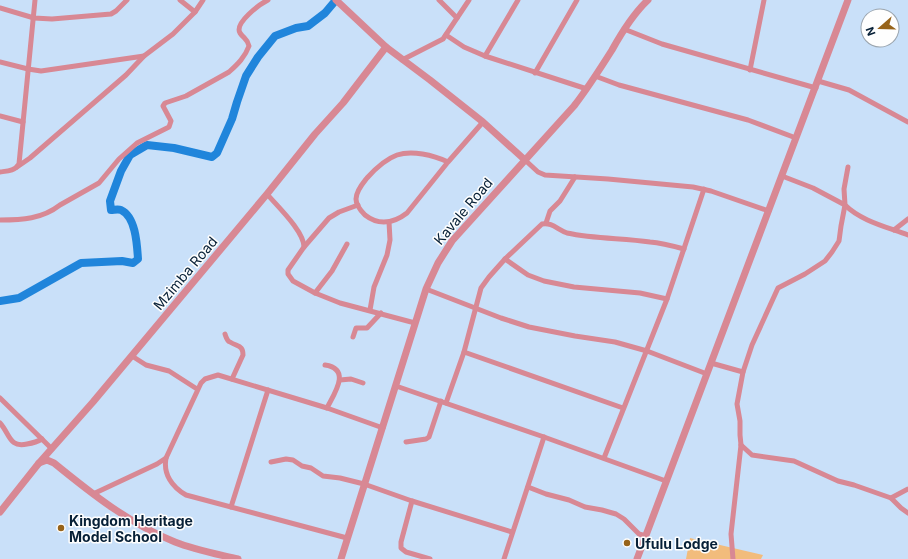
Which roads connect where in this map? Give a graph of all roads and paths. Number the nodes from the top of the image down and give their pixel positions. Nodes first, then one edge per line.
1 (35, 0) edge
2 (127, 0) edge
3 (180, 0) edge
4 (203, 0) edge
5 (268, 0) edge
6 (439, 0) edge
7 (469, 0) edge
8 (518, 0) edge
9 (578, 0) edge
10 (648, 0) edge
11 (764, 0) edge
12 (848, 0) edge
13 (339, 3) edge
14 (0, 8) edge
15 (194, 12) junction
16 (34, 18) junction
17 (457, 18) junction
18 (624, 29) junction
19 (446, 35) junction
20 (386, 47) junction
21 (144, 56) junction
22 (485, 56) junction
23 (402, 60) junction
24 (0, 62) edge
25 (28, 69) junction
26 (750, 70) junction
27 (535, 73) junction
28 (595, 76) junction
29 (817, 84) junction
30 (587, 89) junction
31 (0, 116) edge
32 (23, 122) junction
33 (483, 122) junction
34 (908, 122) edge
35 (796, 138) junction
36 (525, 160) junction
37 (448, 162) junction
38 (848, 167) dead end
39 (17, 168) junction
40 (0, 172) edge
41 (782, 176) junction
42 (575, 177) junction
43 (704, 189) junction
44 (267, 194) junction
45 (358, 205) junction
46 (845, 205) junction
47 (769, 211) junction
48 (908, 219) edge
49 (0, 220) edge
50 (389, 222) junction
51 (546, 223) junction
52 (894, 230) junction
53 (908, 235) edge
54 (347, 244) dead end
55 (304, 247) junction
56 (684, 248) junction
57 (505, 259) junction
58 (426, 288) junction
59 (315, 293) junction
60 (667, 299) junction
61 (476, 309) junction
62 (370, 310) junction
63 (382, 313) junction
64 (415, 323) junction
65 (224, 334) dead end
66 (353, 337) dead end
67 (647, 351) junction
68 (464, 352) junction
69 (132, 356) junction
70 (711, 363) junction
71 (325, 365) dead end
72 (743, 372) junction
73 (707, 374) junction
74 (232, 379) junction
75 (340, 380) junction
76 (363, 383) dead end
77 (396, 386) junction
78 (197, 389) junction
79 (268, 390) junction
80 (0, 398) edge
81 (443, 402) junction
82 (327, 408) junction
83 (623, 408) junction
84 (0, 423) edge
85 (383, 428) junction
86 (544, 437) junction
87 (42, 439) junction
88 (406, 442) dead end
89 (741, 445) junction
90 (52, 448) junction
91 (166, 458) junction
92 (604, 458) junction
93 (271, 462) dead end
94 (39, 463) junction
95 (666, 481) junction
96 (364, 484) junction
97 (528, 488) junction
98 (908, 489) edge
99 (93, 494) junction
100 (891, 498) junction
101 (412, 501) junction
102 (231, 507) junction
103 (0, 512) edge
104 (908, 513) edge
105 (512, 532) junction
106 (646, 536) junction
107 (347, 538) junction
108 (238, 559) edge
109 (341, 559) edge
110 (430, 559) edge
111 (504, 559) edge
112 (637, 559) edge
113 (733, 559) edge

1 - 16 street
2 - 16 street
3 - 15 street
4 - 15 street
5 - 49 street
6 - 17 street
7 - 17 street
8 - 22 street
9 - 27 street
10 - 18 street, Kavale Road
11 - 26 street
12 - 29 street
13 - 20 street
14 - 16 street
15 - 21 street
16 - 25 street
17 - 19 street
18 - 26 street
18 - 28 street, Kavale Road
19 - 22 street
19 - 23 street
20 - 23 street
20 - 44 street, Mzimba Road
21 - 25 street
21 - 39 street
22 - 27 street
23 - 33 street
24 - 25 street
25 - 32 street
26 - 29 street
27 - 30 street
28 - 30 street, Kavale Road
28 - 35 street
29 - 34 street
29 - 35 street
30 - 36 street, Kavale Road
31 - 32 street
32 - 39 street
33 - 36 street
33 - 37 street
35 - 41 street
36 - 42 street
36 - 58 street, Kavale Road
37 - 45 street
37 - 50 street
38 - 46 street
39 - 40 street
41 - 46 street
41 - 47 street
42 - 43 street
42 - 51 street
43 - 47 street
43 - 56 street
44 - 55 street
44 - 69 street, Mzimba Road
45 - 50 street
45 - 55 street
46 - 52 street
46 - 72 street
47 - 70 street
48 - 52 street
50 - 62 street
51 - 56 street
51 - 57 street
52 - 53 street
54 - 59 street
55 - 59 street
56 - 60 street
57 - 60 street
57 - 61 street
58 - 61 street
58 - 64 street, Kavale Road
59 - 62 street
60 - 67 street
61 - 67 street
61 - 68 street
62 - 63 street
63 - 64 street
63 - 66 street
64 - 77 street, Kavale Road
65 - 74 street
67 - 73 street
67 - 83 street
68 - 81 street
68 - 83 street
69 - 78 street
69 - 90 street, Mzimba Road
70 - 72 street
70 - 73 street
71 - 75 street
72 - 89 street
73 - 95 street
74 - 78 street
74 - 79 street
75 - 76 street
75 - 82 street
77 - 81 street
77 - 85 street, Kavale Road
78 - 91 street
79 - 82 street
79 - 102 street
80 - 87 street
81 - 86 street
81 - 88 street
82 - 85 street
83 - 92 street
84 - 87 street
85 - 96 street, Kavale Road
86 - 92 street
86 - 97 street
87 - 90 street
89 - 100 street
89 - 113 street
90 - 94 street, Mzimba Road
91 - 99 street
91 - 102 street
92 - 95 street
93 - 96 street
94 - 99 street
94 - 103 street, Mzimba Road
95 - 106 street
96 - 101 street
96 - 107 street, Kavale Road
97 - 105 street
97 - 106 street
98 - 100 street
99 - 108 street
100 - 104 street
101 - 105 street
101 - 110 street
102 - 107 street
105 - 111 street
106 - 112 street
107 - 109 street, Kavale Road

